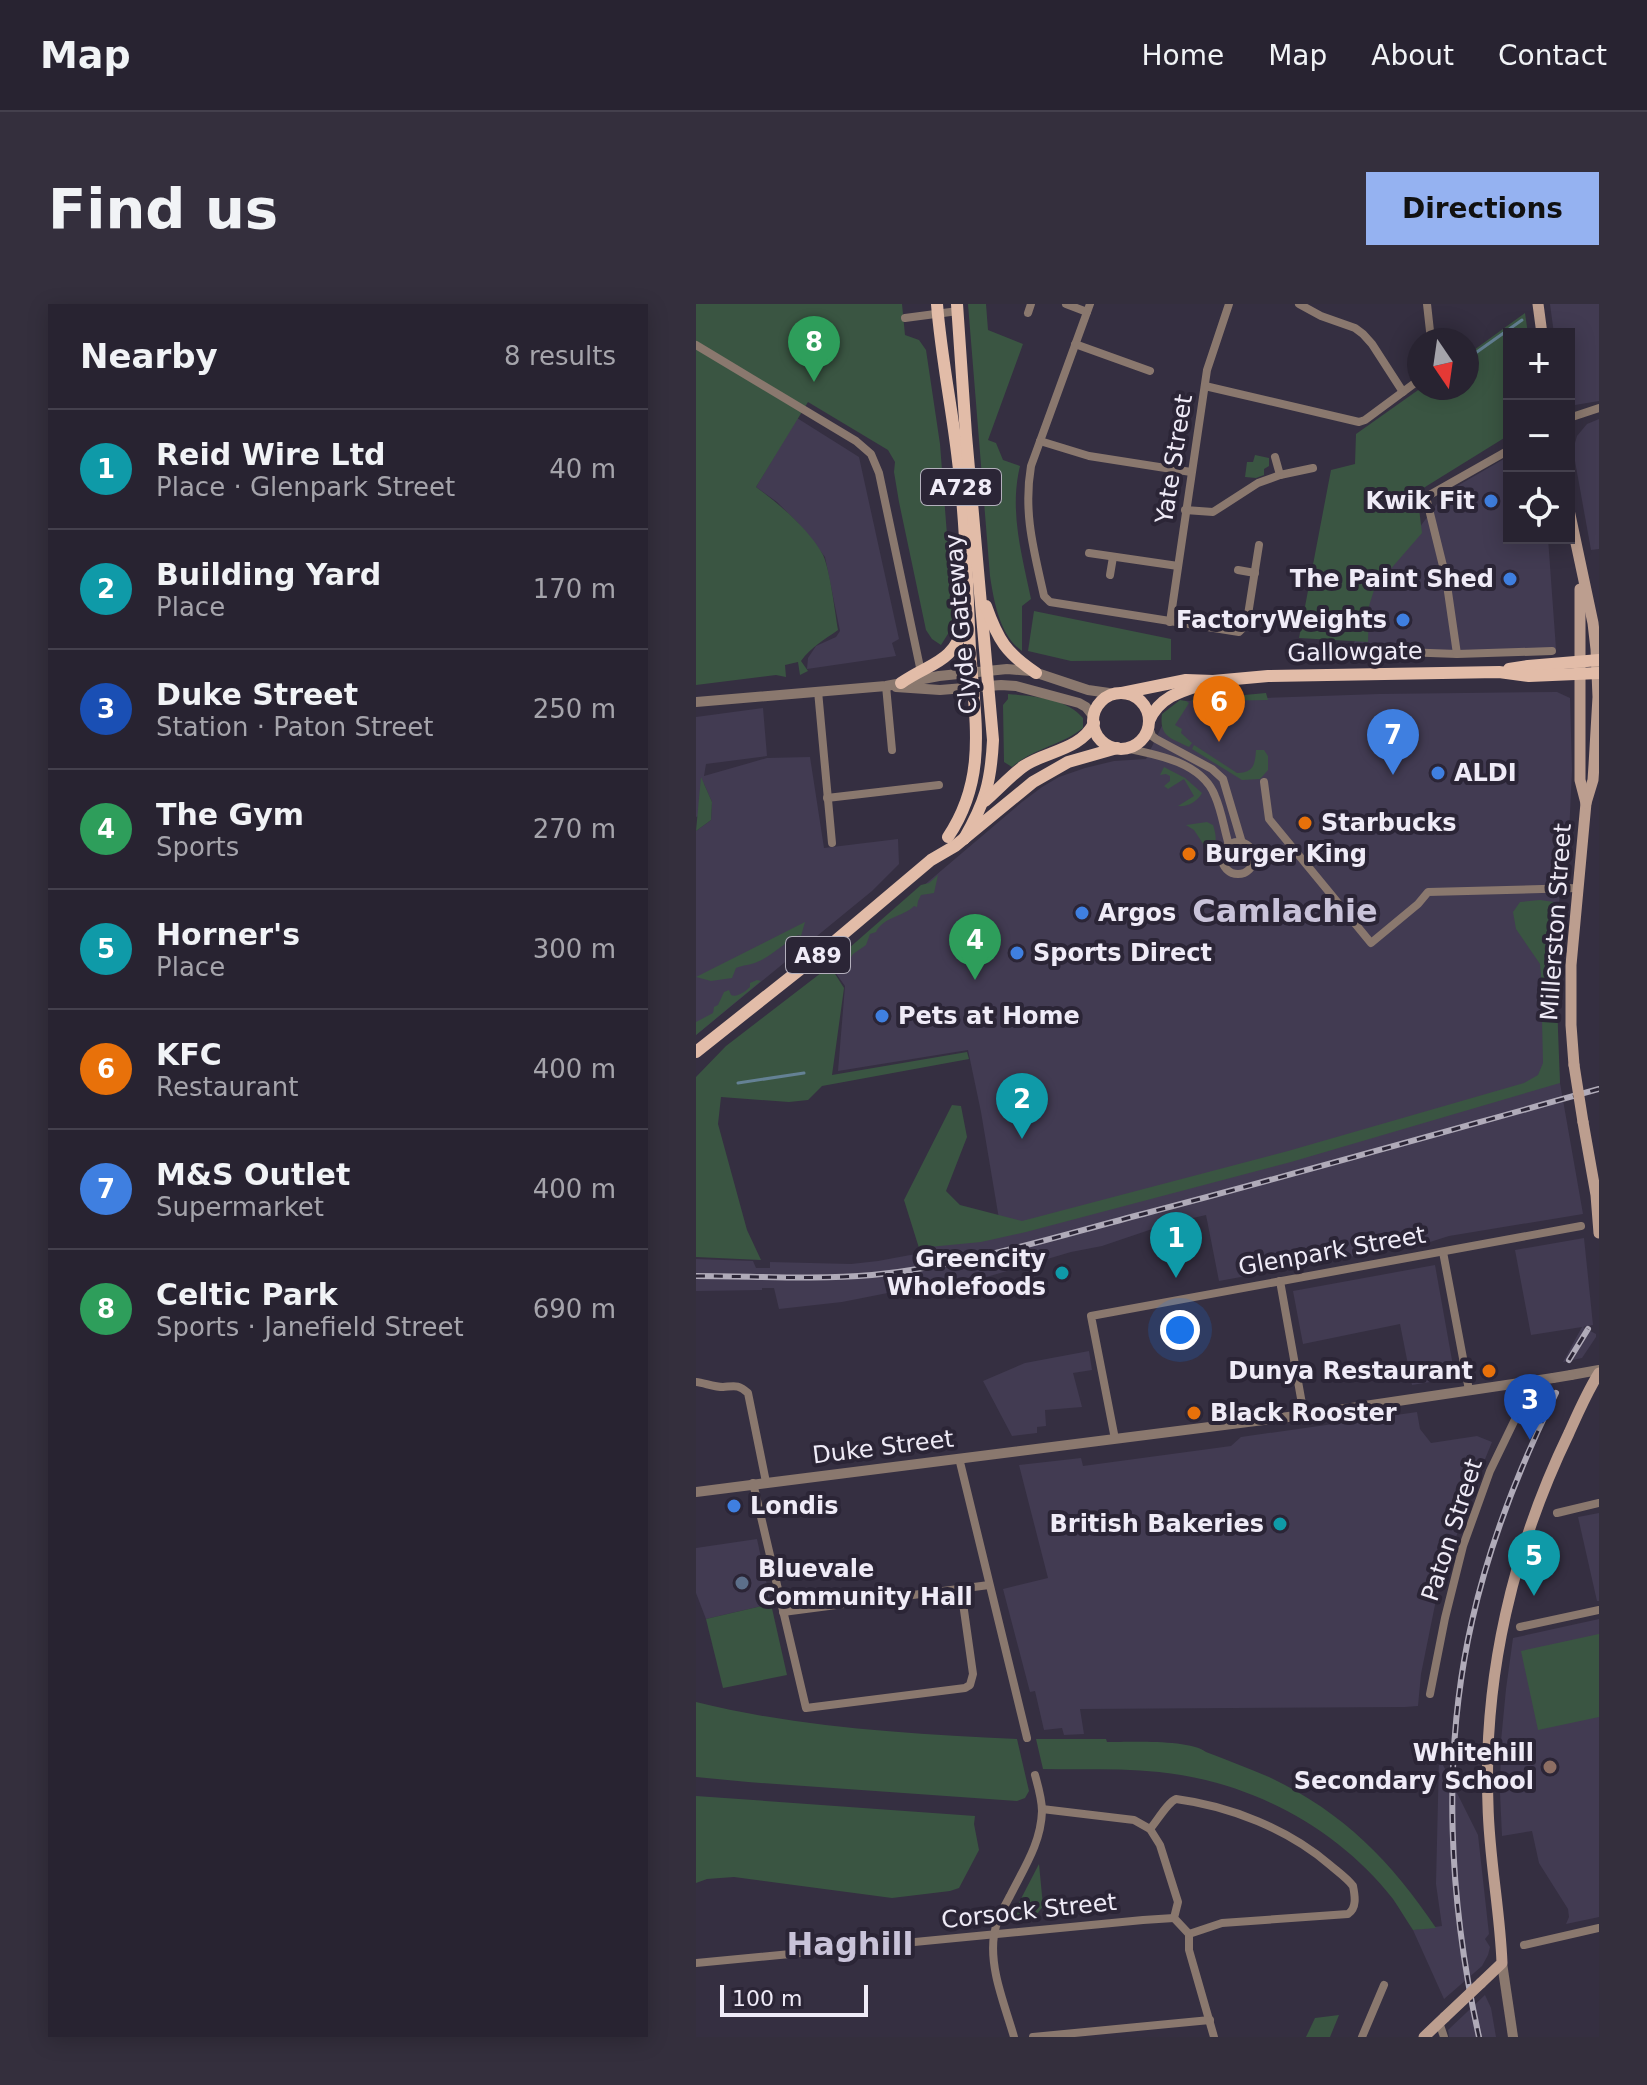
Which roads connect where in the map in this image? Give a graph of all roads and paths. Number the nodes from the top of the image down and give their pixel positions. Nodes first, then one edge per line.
1 (1066, 304) edge
2 (1229, 304) edge
3 (1299, 304) edge
4 (1427, 304) edge
5 (1538, 304) edge
6 (957, 307) edge
7 (937, 308) edge
8 (1088, 308) edge
9 (905, 318) dead end
10 (1430, 328) edge
11 (1541, 328) edge
12 (1075, 344) junction
13 (696, 345) edge
14 (1150, 371) dead end
15 (1205, 386) junction
16 (1407, 389) edge
17 (1403, 392) junction
18 (1599, 408) edge
19 (1575, 416) edge
20 (1040, 441) junction
21 (1503, 453) edge
22 (1275, 457) dead end
23 (1313, 468) dead end
24 (1191, 472) junction
25 (1280, 475) junction
26 (1185, 510) junction
27 (1575, 542) edge
28 (1259, 545) dead end
29 (1089, 553) dead end
30 (1113, 557) junction
31 (1178, 566) junction
32 (1580, 568) junction
33 (1238, 570) dead end
34 (1255, 573) junction
35 (1110, 575) dead end
36 (980, 587) junction
37 (969, 611) junction
38 (1170, 622) junction
39 (1596, 627) edge
40 (1376, 651) dead end
41 (1552, 651) dead end
42 (1457, 654) junction
43 (1598, 667) edge
44 (1580, 668) junction
45 (988, 670) junction
46 (921, 672) junction
47 (972, 672) junction
48 (1036, 673) junction
49 (1213, 681) junction
50 (901, 683) junction
51 (989, 685) junction
52 (886, 686) junction
53 (973, 687) junction
54 (818, 691) junction
55 (1119, 693) junction
56 (1599, 696) edge
57 (696, 702) edge
58 (1094, 720) junction
59 (1149, 724) junction
60 (1120, 748) junction
61 (892, 750) dead end
62 (895, 780) dead end
63 (1264, 782) dead end
64 (939, 785) dead end
65 (896, 790) junction
66 (827, 798) junction
67 (1586, 803) junction
68 (983, 804) junction
69 (948, 837) junction
70 (964, 839) junction
71 (832, 843) dead end
72 (1242, 843) junction
73 (1229, 845) junction
74 (931, 860) junction
75 (1578, 888) junction
76 (698, 1052) edge
77 (1581, 1226) dead end
78 (1599, 1233) edge
79 (1443, 1252) junction
80 (1280, 1281) junction
81 (1599, 1372) edge
82 (696, 1382) edge
83 (1522, 1382) junction
84 (1469, 1390) junction
85 (1304, 1415) junction
86 (1115, 1439) junction
87 (959, 1458) junction
88 (766, 1482) junction
89 (753, 1483) junction
90 (696, 1492) edge
91 (1599, 1503) edge
92 (1557, 1513) dead end
93 (989, 1585) junction
94 (961, 1589) junction
95 (1599, 1610) edge
96 (783, 1612) junction
97 (1520, 1627) dead end
98 (1430, 1694) dead end
99 (1027, 1738) dead end
100 (1035, 1775) dead end
101 (1042, 1809) junction
102 (1150, 1829) junction
103 (1174, 1918) junction
104 (1599, 1928) edge
105 (994, 1934) junction
106 (1189, 1934) junction
107 (1524, 1945) dead end
108 (696, 1963) edge
109 (1502, 1963) junction
110 (1384, 1985) dead end
111 (1210, 2020) junction
112 (1442, 2020) junction
113 (1014, 2037) edge
114 (1033, 2037) edge
115 (1214, 2037) edge
116 (1362, 2037) edge
117 (1424, 2037) edge
118 (1444, 2037) edge
119 (1513, 2037) edge

1 - 8 street
2 - 15 street, Yate Street
3 - 17 street
4 - 10 street
5 - 11 main road
6 - 7 street
6 - 36 main road, Clyde Gateway / A728
7 - 9 street
7 - 37 main road, Clyde Gateway / A728
8 - 12 street
12 - 14 street
12 - 20 street
13 - 46 street
15 - 17 street
15 - 24 street, Yate Street
16 - 17 street
18 - 19 street
20 - 24 street
20 - 38 street
21 - 42 street
22 - 25 street
23 - 25 street
24 - 26 street, Yate Street
25 - 26 street
26 - 31 street, Yate Street
27 - 32 main road
28 - 34 street
29 - 30 street
30 - 31 street
30 - 35 street
31 - 38 street, Yate Street
32 - 39 main road, Millerston Street
32 - 44 main road, Millerston Street
33 - 34 street
34 - 38 street
36 - 45 main road, Clyde Gateway / A728
36 - 48 main road
37 - 46 main road
37 - 47 main road, Clyde Gateway / A728
39 - 43 main road, Millerston Street
40 - 42 street
41 - 42 street
43 - 44 main road, Gallowgate
43 - 56 main road, Millerston Street
44 - 49 main road, Gallowgate
44 - 67 main road, Millerston Street
45 - 47 street, Gallowgate
45 - 48 street, Gallowgate
45 - 51 main road, Clyde Gateway / A728
46 - 50 main road
47 - 50 street, Gallowgate
47 - 53 main road, Clyde Gateway / A728
48 - 55 street, Gallowgate
49 - 55 main road, Gallowgate
49 - 59 main road, Gallowgate
50 - 52 street, Gallowgate
51 - 53 street, Gallowgate
51 - 58 street, Gallowgate
51 - 68 main road, Clyde Gateway / A728
52 - 53 street, Gallowgate
52 - 54 street, Gallowgate
52 - 61 street
53 - 69 main road, Clyde Gateway / A728
54 - 57 street, Gallowgate
54 - 66 street
55 - 58 main road
55 - 59 main road
56 - 67 main road, Millerston Street
58 - 60 main road
58 - 68 main road, A89
59 - 60 main road
59 - 72 street
60 - 70 main road, A89
60 - 73 street
62 - 65 street
63 - 75 street
64 - 65 street
65 - 66 street
66 - 71 street
67 - 75 main road, Millerston Street
68 - 69 main road, A89
68 - 70 main road, Clyde Gateway / A728
69 - 74 main road, A89
70 - 74 main road, A89
72 - 73 street
72 - 73 street
74 - 76 main road, A89
75 - 78 main road, Millerston Street, bridge
77 - 79 street, Glenpark Street
79 - 80 street, Glenpark Street
79 - 84 street
80 - 85 street
80 - 86 street, Glenpark Street
81 - 83 street, Duke Street, bridge
81 - 109 main road
82 - 88 street
83 - 84 street, Duke Street
83 - 98 street, Paton Street
84 - 85 street, Duke Street
85 - 86 street, Duke Street
86 - 87 street, Duke Street
87 - 88 street, Duke Street
87 - 93 street
88 - 89 street, Duke Street
89 - 90 street, Duke Street
89 - 96 street
91 - 92 street
93 - 94 street
93 - 99 street
94 - 96 street
94 - 96 street
95 - 97 street
100 - 101 street
101 - 102 street
101 - 105 street
102 - 103 street
102 - 106 street
103 - 105 street, Corsock Street
103 - 106 street
104 - 107 street
105 - 108 street, Corsock Street
105 - 113 street
106 - 111 street
109 - 112 main road, bridge
109 - 119 street
110 - 116 street
111 - 114 street
111 - 115 street
112 - 117 main road
112 - 118 street

